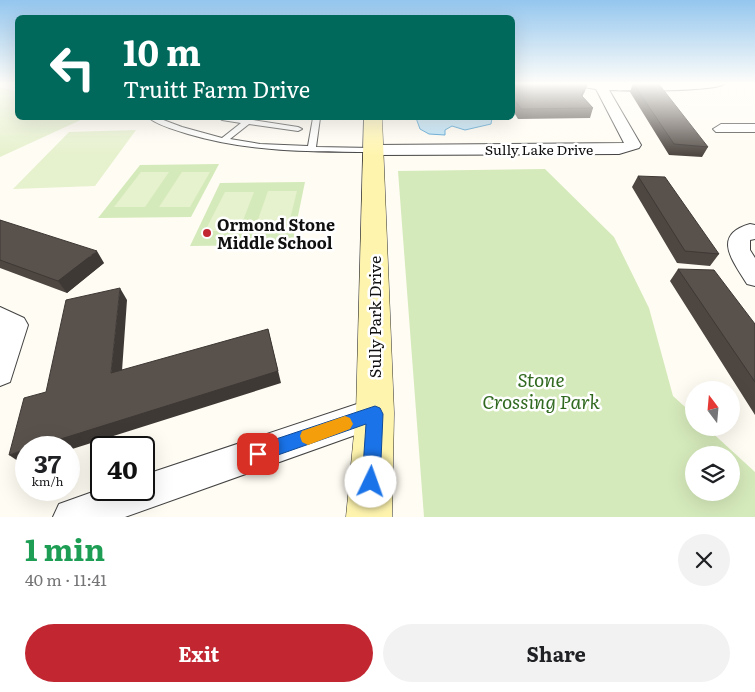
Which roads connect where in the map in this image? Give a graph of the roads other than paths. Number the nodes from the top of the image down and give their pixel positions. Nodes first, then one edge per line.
1 (612, 107) edge
2 (157, 120) edge
3 (250, 120) edge
4 (317, 120) edge
5 (373, 120) edge
6 (755, 128) edge
7 (298, 129) dead end
8 (721, 129) dead end
9 (224, 140) junction
10 (312, 149) junction
11 (373, 150) junction
12 (755, 232) edge
13 (755, 278) edge
14 (0, 317) edge
15 (0, 373) edge
16 (375, 414) junction
17 (72, 517) edge
18 (369, 517) edge

1 - 11 street, Sully Lake Drive
2 - 9 lane
3 - 7 lane
3 - 9 lane
4 - 10 lane
5 - 11 street, Sully Park Drive
6 - 8 street
9 - 10 lane
10 - 11 lane
11 - 16 street, Sully Park Drive
12 - 13 street
14 - 15 street
16 - 17 street
16 - 18 street, Sully Park Drive

